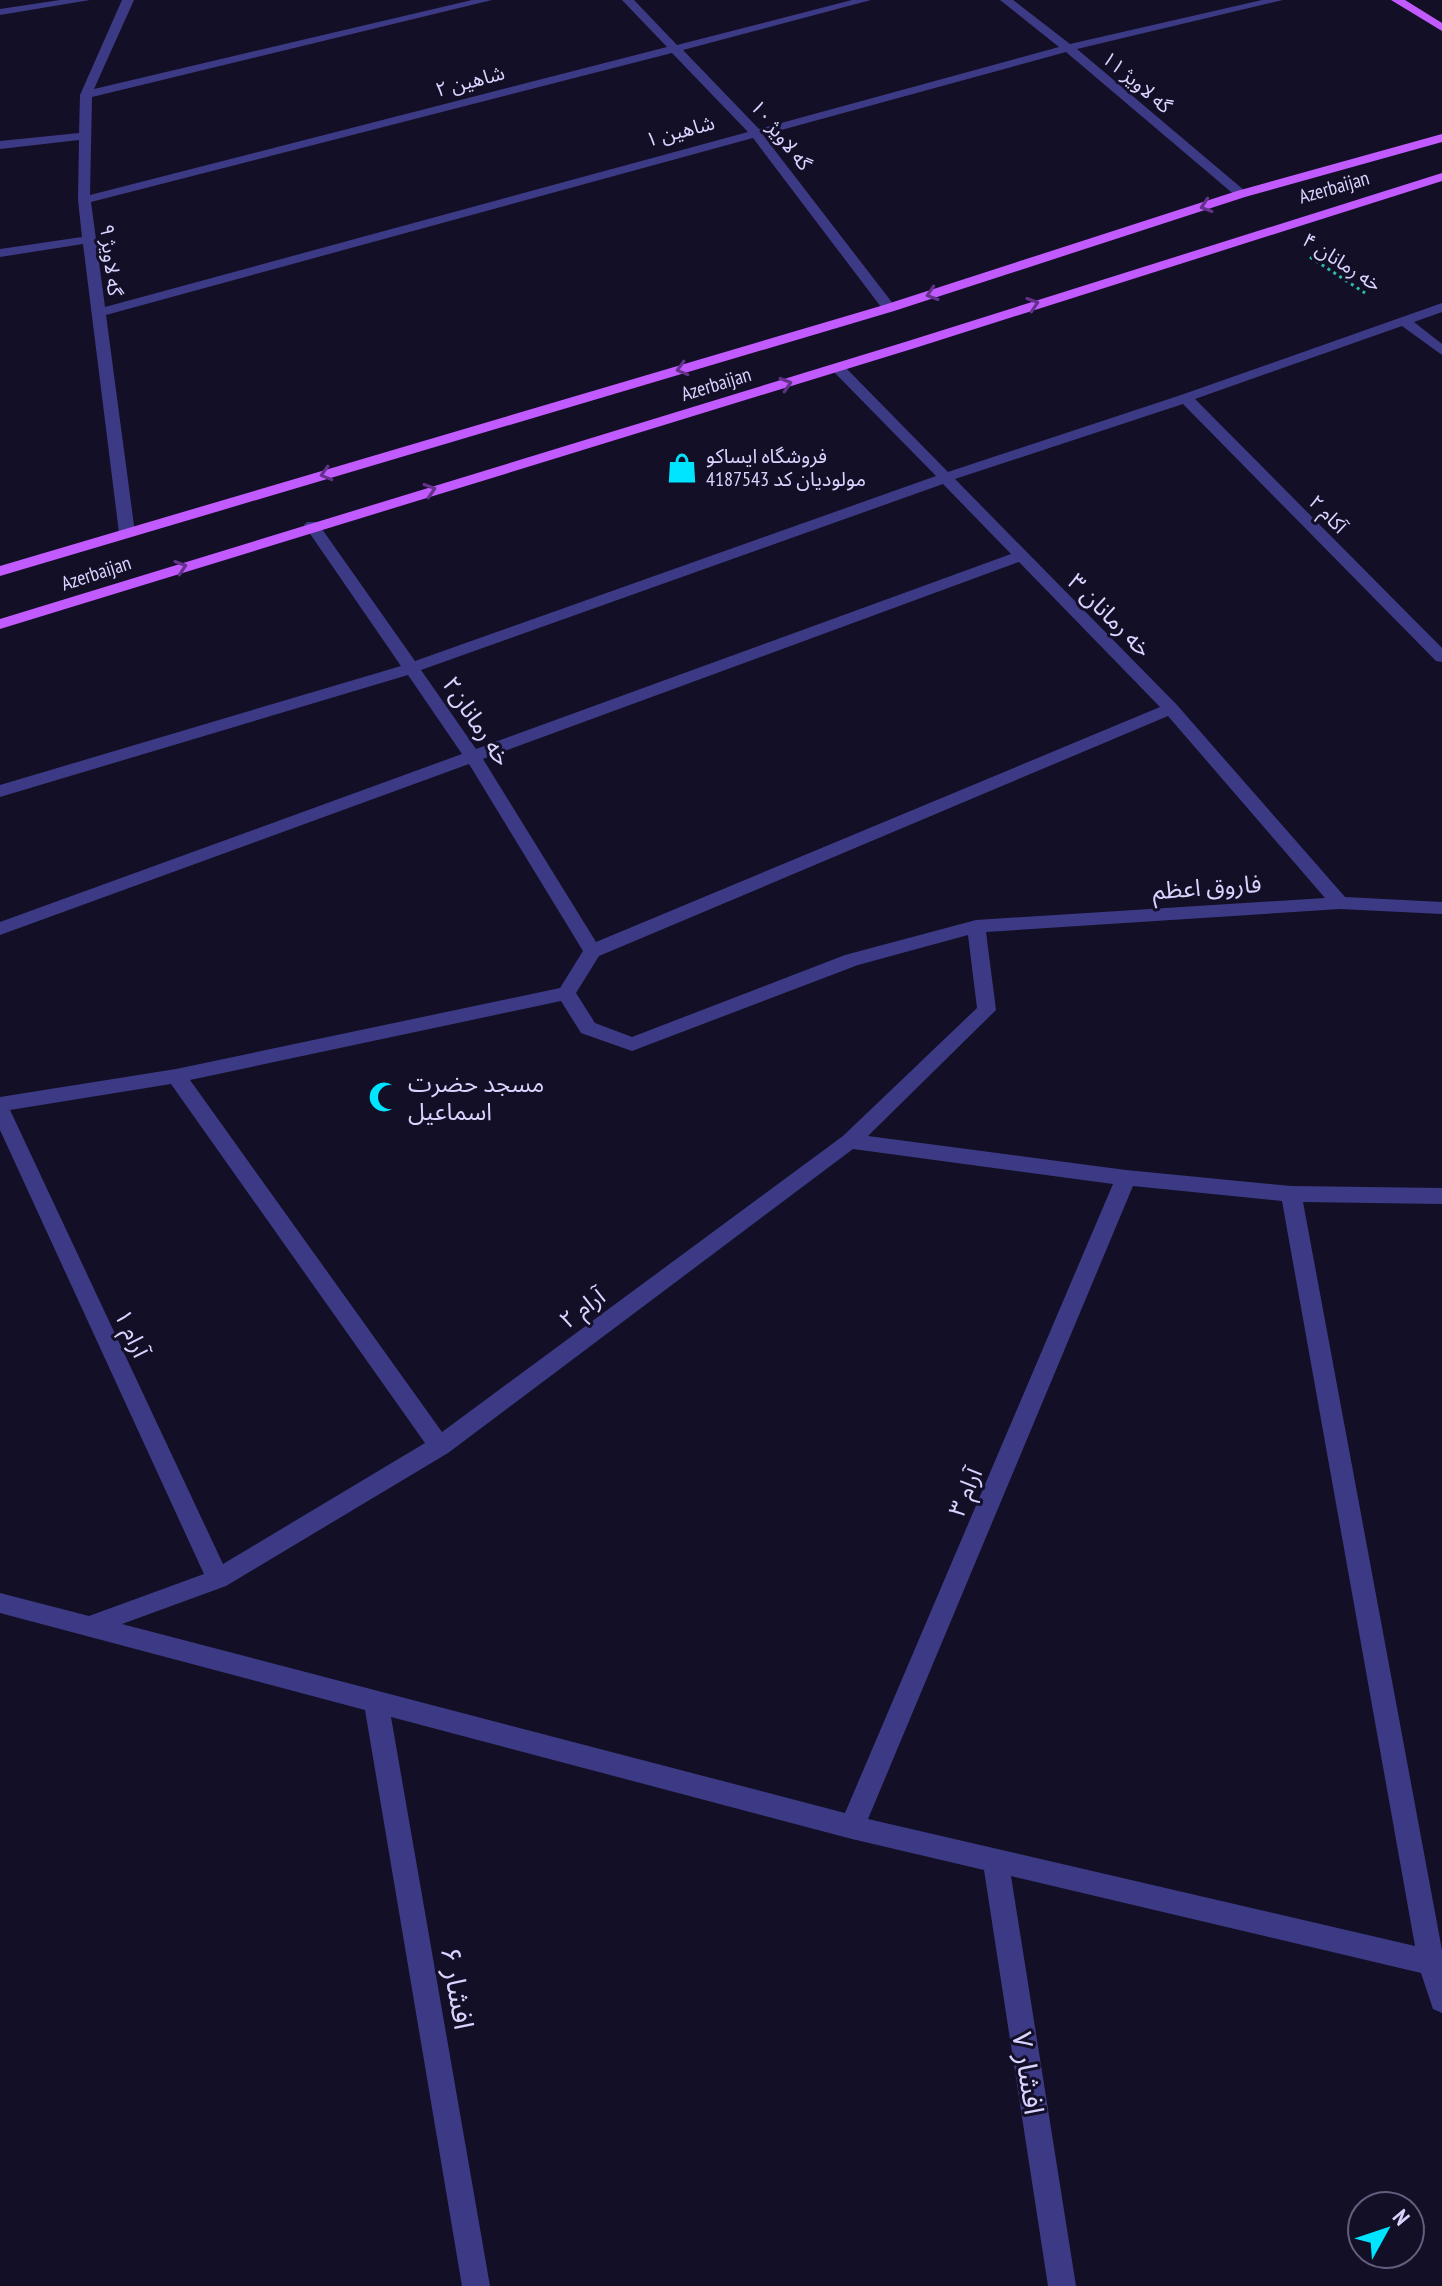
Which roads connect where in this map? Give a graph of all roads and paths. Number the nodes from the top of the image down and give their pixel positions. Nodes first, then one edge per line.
1 (84, 0) edge
2 (128, 0) edge
3 (486, 0) edge
4 (628, 0) edge
5 (865, 0) edge
6 (1006, 0) edge
7 (1277, 0) edge
8 (1397, 0) edge
9 (0, 12) edge
10 (1442, 28) edge
11 (675, 46) junction
12 (1068, 48) junction
13 (86, 95) junction
14 (754, 131) junction
15 (85, 136) junction
16 (1442, 138) edge
17 (0, 145) edge
18 (1442, 177) edge
19 (1241, 194) junction
20 (84, 200) junction
21 (1265, 228) junction
22 (87, 240) junction
23 (0, 253) edge
24 (1442, 307) edge
25 (889, 308) junction
26 (97, 313) junction
27 (1403, 320) junction
28 (1442, 351) edge
29 (838, 368) junction
30 (1186, 398) junction
31 (948, 477) junction
32 (312, 525) junction
33 (127, 533) junction
34 (1018, 557) junction
35 (0, 571) edge
36 (0, 624) edge
37 (1442, 657) edge
38 (412, 668) junction
39 (1171, 709) junction
40 (473, 757) junction
41 (0, 791) edge
42 (1340, 903) junction
43 (1442, 908) edge
44 (976, 926) junction
45 (0, 929) edge
46 (592, 951) junction
47 (566, 993) junction
48 (176, 1076) junction
49 (0, 1107) edge
50 (850, 1141) junction
51 (1126, 1178) junction
52 (1291, 1194) junction
53 (1442, 1196) edge
54 (440, 1446) junction
55 (218, 1579) junction
56 (0, 1603) edge
57 (92, 1625) junction
58 (376, 1701) junction
59 (852, 1827) junction
60 (995, 1859) junction
61 (1436, 1963) edge
62 (1442, 2000) edge
63 (476, 2286) edge
64 (1062, 2286) edge

1 - 9 street
2 - 13 street, گه لاویژ ۹
3 - 13 street
4 - 11 street, گه لاویژ ۱۰
5 - 11 street, شاهین ۲
6 - 12 street, گه لاویژ ۱۱
7 - 12 street, شاهین ۱
8 - 10 main road
11 - 14 street, گه لاویژ ۱۰
11 - 20 street, شاهین ۲
12 - 14 street, شاهین ۱
12 - 19 street, گه لاویژ ۱۱
13 - 15 street, گه لاویژ ۹
14 - 25 street, گه لاویژ ۱۰
14 - 26 street, شاهین ۱
15 - 17 street
15 - 20 street, گه لاویژ ۹
16 - 19 main road, Azerbaijan
18 - 21 main road, Azerbaijan
19 -> 25 main road, Azerbaijan
20 - 22 street, گه لاویژ ۹
21 - 27 path, خه رمانان ۴
29 -> 21 main road, Azerbaijan
22 - 23 street
22 - 26 street, گه لاویژ ۹
24 - 27 street
25 -> 33 main road, Azerbaijan
26 - 33 street, گه لاویژ ۹
27 - 28 street
27 - 30 street
29 - 31 street, خه رمانان ۳
32 -> 29 main road, Azerbaijan
30 - 31 street
30 - 37 street, آکام ۲
31 - 34 street, خه رمانان ۳
31 - 38 street
36 -> 32 main road, Azerbaijan
32 - 38 street, خه رمانان۲
33 - 35 main road, Azerbaijan
34 - 39 street, خه رمانان ۳
34 - 40 street
38 - 40 street, خه رمانان۲
38 - 41 street
39 - 42 street, خه رمانان ۳
39 - 46 street
40 - 45 street
40 - 46 street, خه رمانان۲
42 - 43 street, فاروق اعظم
42 - 44 street, فاروق اعظم
44 - 47 street, فاروق اعظم
44 - 50 street, آرام ۲
46 - 47 street
47 - 48 street
48 - 49 street
48 - 54 street
49 - 55 street, آرام ۱
50 - 51 street
50 - 54 street, آرام ۲
51 - 52 street
51 - 59 street, آرام ۳
52 - 53 street
52 - 61 street
54 - 55 street, آرام ۲
55 - 57 street, آرام ۲
56 - 57 street
57 - 58 street
58 - 59 street
58 - 63 street, افشار ۶
59 - 60 street
60 - 61 street
60 - 64 street, افشار ۷
61 - 62 street

